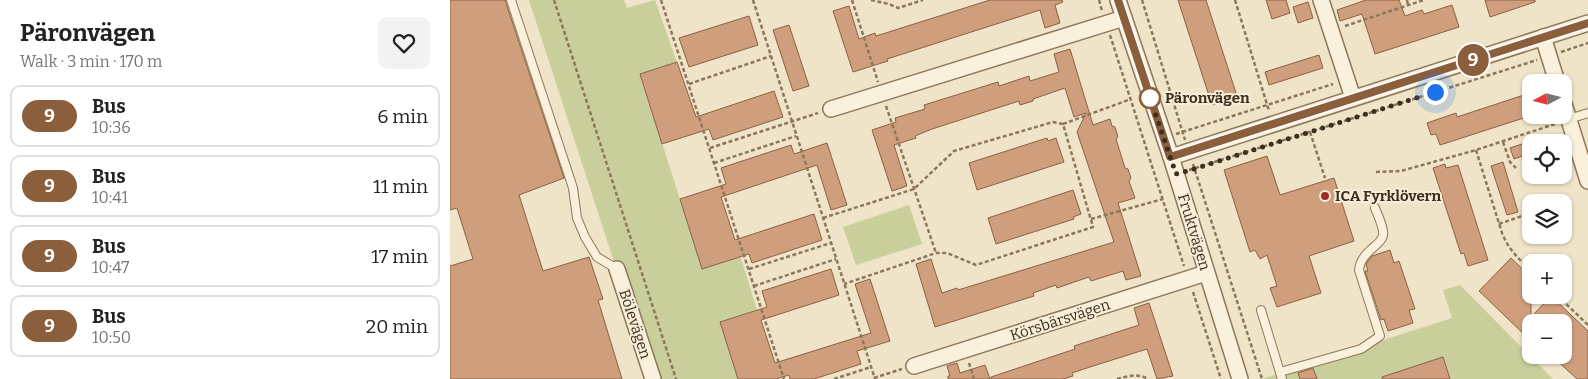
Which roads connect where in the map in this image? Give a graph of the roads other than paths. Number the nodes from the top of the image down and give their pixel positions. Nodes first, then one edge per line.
1 (511, 0) edge
2 (1118, 0) edge
3 (1320, 0) edge
4 (1124, 18) junction
5 (1588, 23) edge
6 (1543, 37) junction
7 (1555, 74) edge
8 (1352, 98) junction
9 (831, 109) road end
10 (1588, 114) edge
11 (1572, 119) edge
12 (1570, 124) edge
13 (1170, 157) junction
14 (1588, 181) edge
15 (1375, 208) dead end
16 (617, 269) joint
17 (1206, 273) junction
18 (1261, 310) dead end
19 (914, 366) road end
20 (1281, 375) edge
21 (653, 379) edge
22 (1240, 379) edge

1 - 16 lane
2 - 4 street, Fruktvägen
3 - 8 street
4 - 9 street
4 - 13 street, Fruktvägen
5 - 6 street
6 - 7 street
6 - 8 street
8 - 13 street
10 - 11 lane
12 - 14 street
13 - 17 street, Fruktvägen
15 - 20 lane
16 - 21 street, Bölevägen
17 - 19 street, Körsbärsvägen
17 - 22 street, Fruktvägen
18 - 20 lane

